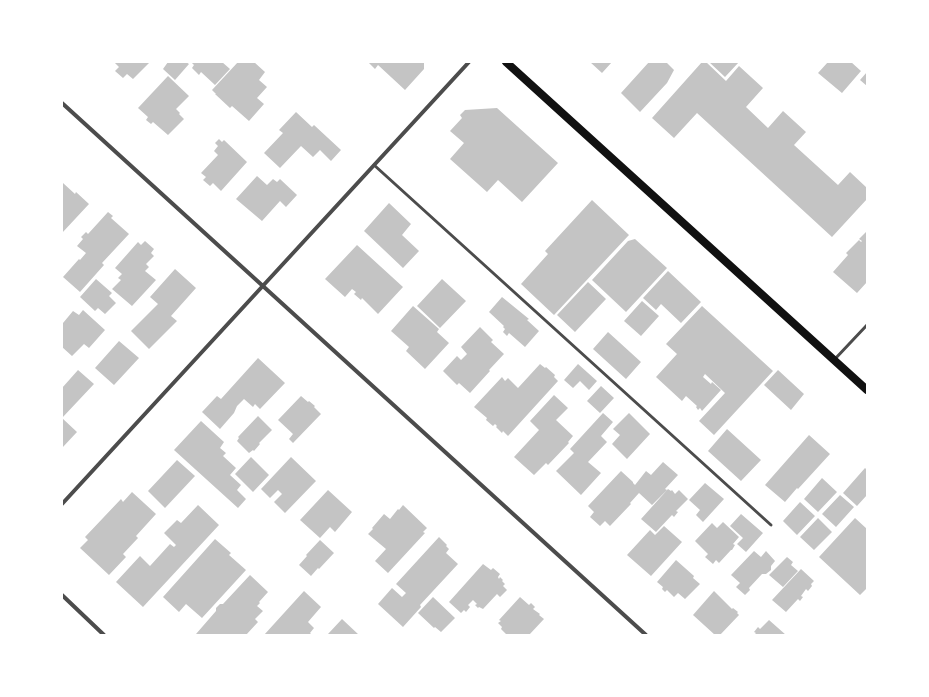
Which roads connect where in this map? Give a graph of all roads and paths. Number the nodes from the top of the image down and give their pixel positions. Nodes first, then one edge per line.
1 (469, 62) edge
2 (506, 62) edge
3 (62, 103) edge
4 (374, 165) junction
5 (263, 286) junction
6 (867, 325) edge
7 (834, 360) junction
8 (867, 390) edge
9 (62, 504) edge
10 (771, 525) dead end
11 (62, 595) edge
12 (104, 635) edge
13 (646, 635) edge

1 - 4 street
2 - 7 main road
3 - 5 street
4 - 5 street
4 - 10 lane
5 - 9 street
5 - 13 street
6 - 7 lane
7 - 8 main road
11 - 12 street

